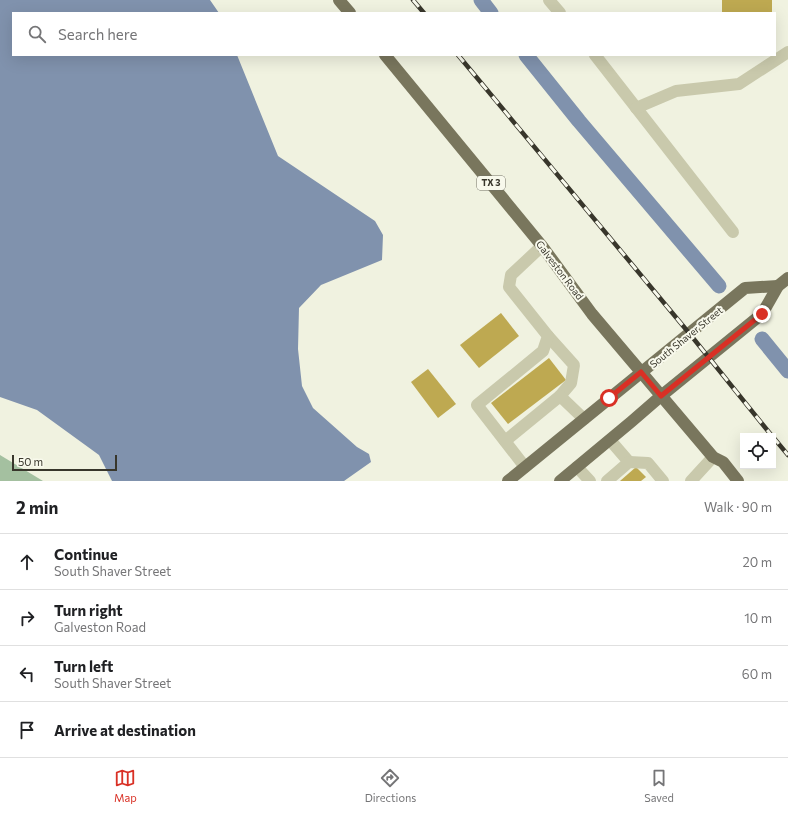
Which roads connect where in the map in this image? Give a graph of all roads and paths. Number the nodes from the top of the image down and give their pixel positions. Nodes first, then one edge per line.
1 (339, 0) edge
2 (549, 0) edge
3 (349, 12) edge
4 (559, 12) edge
5 (788, 52) edge
6 (386, 56) edge
7 (596, 56) edge
8 (636, 108) junction
9 (733, 232) dead end
10 (542, 246) junction
11 (788, 278) edge
12 (778, 286) junction
13 (548, 336) junction
14 (641, 372) junction
15 (560, 396) junction
16 (661, 396) junction
17 (584, 419) junction
18 (610, 440) junction
19 (505, 441) junction
20 (713, 457) junction
21 (630, 462) junction
22 (525, 467) junction
23 (577, 467) junction
24 (508, 481) edge
25 (560, 481) edge
26 (590, 481) edge
27 (607, 481) edge
28 (663, 481) edge
29 (691, 481) edge
30 (738, 481) edge

1 - 3 main road
2 - 4 lane
5 - 8 lane
6 - 10 main road, Galveston Road / TX 3
7 - 8 lane
8 - 9 lane
10 - 13 lane
10 - 14 main road, Galveston Road / TX 3
11 - 12 main road
12 - 14 main road, South Shaver Street
12 - 16 main road
13 - 15 lane
13 - 19 lane
14 - 16 main road, Galveston Road / TX 3
14 - 17 main road, South Shaver Street
15 - 17 lane
15 - 19 lane
16 - 18 main road
16 - 20 main road, Galveston Road / TX 3
17 - 22 main road, South Shaver Street
18 - 21 lane
18 - 23 main road
19 - 22 lane
20 - 29 lane
20 - 30 main road, Galveston Road / TX 3
21 - 27 lane
21 - 28 lane
22 - 24 main road, South Shaver Street
23 - 25 main road
23 - 26 lane

